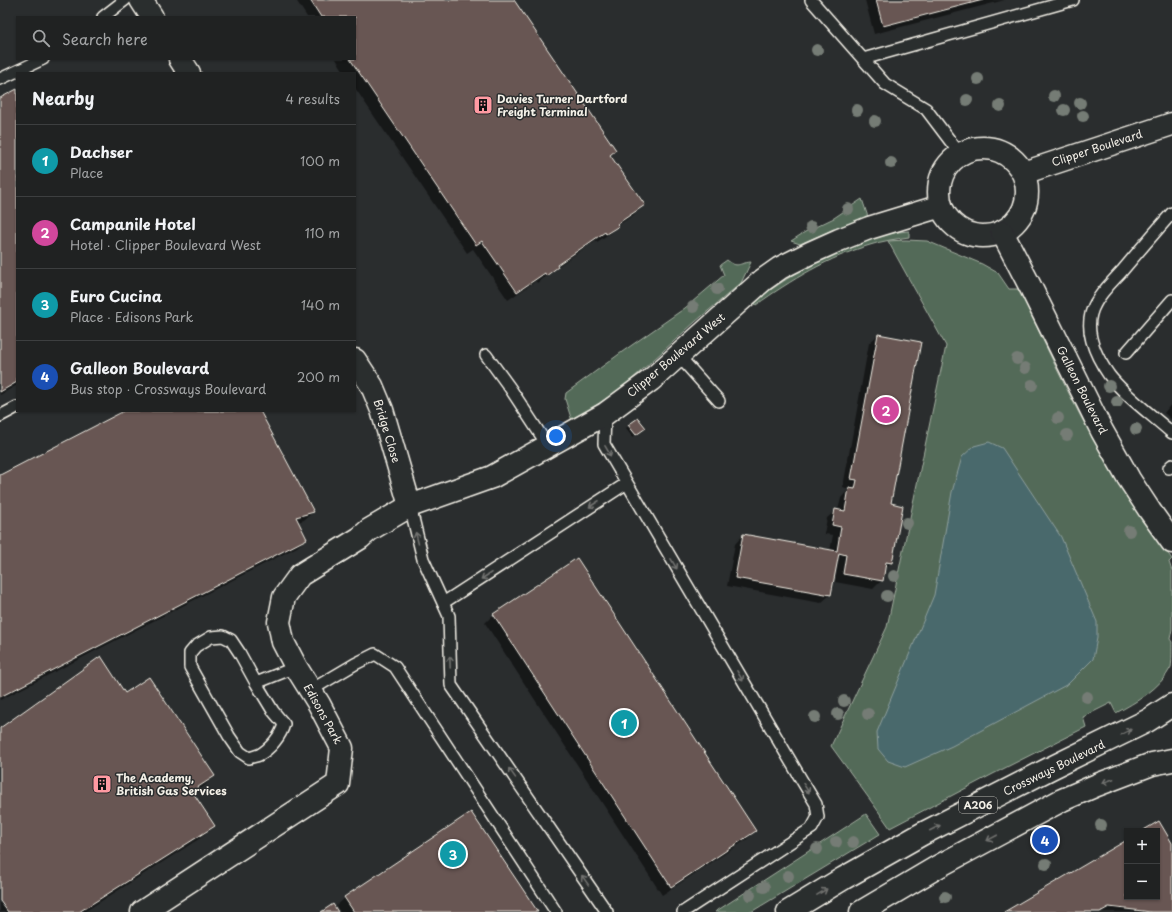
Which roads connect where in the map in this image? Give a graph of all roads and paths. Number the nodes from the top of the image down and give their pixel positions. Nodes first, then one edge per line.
1 (125, 0) edge
2 (141, 0) edge
3 (811, 0) edge
4 (1074, 0) edge
5 (105, 16) edge
6 (151, 16) edge
7 (863, 59) junction
8 (41, 60) edge
9 (181, 60) edge
10 (188, 72) edge
11 (0, 79) edge
12 (1172, 124) edge
13 (960, 154) junction
14 (1023, 173) junction
15 (941, 206) junction
16 (1172, 213) edge
17 (1002, 232) junction
18 (1172, 300) edge
19 (1126, 353) dead end
20 (486, 355) dead end
21 (678, 355) junction
22 (356, 362) edge
23 (719, 401) dead end
24 (16, 408) edge
25 (605, 414) junction
26 (0, 416) edge
27 (1172, 433) edge
28 (548, 446) junction
29 (627, 483) junction
30 (410, 506) junction
31 (1172, 542) edge
32 (443, 603) junction
33 (296, 667) junction
34 (256, 683) junction
35 (311, 690) junction
36 (1172, 705) edge
37 (1172, 760) edge
38 (142, 912) edge
39 (556, 912) edge
40 (608, 912) edge
41 (683, 912) edge
42 (788, 912) edge
43 (861, 912) edge

1 - 5 lane
2 - 6 street
3 - 7 lane
4 - 7 lane
7 - 13 lane
8 - 11 lane
9 - 10 street
12 - 14 street, Clipper Boulevard
13 - 14 street
13 - 15 street
14 - 17 street
15 - 17 street
15 - 21 street, Clipper Boulevard West
16 - 27 lane
17 - 31 street, Galleon Boulevard
18 - 19 lane
20 - 28 lane
21 - 23 lane
21 - 25 street, Clipper Boulevard West
22 - 30 street, Bridge Close
24 - 26 lane
25 - 28 street, Clipper Boulevard West
25 -> 29 lane
28 - 30 street, Clipper Boulevard West
29 -> 32 lane
29 -> 41 lane
32 -> 30 lane
30 - 33 street, Edisons Park
40 -> 32 lane
33 - 34 lane
33 - 35 street, Edisons Park
34 - 34 lane
35 - 38 street, Edisons Park
35 - 39 lane
42 -> 36 street, Crossways Boulevard / A206
37 -> 43 street

